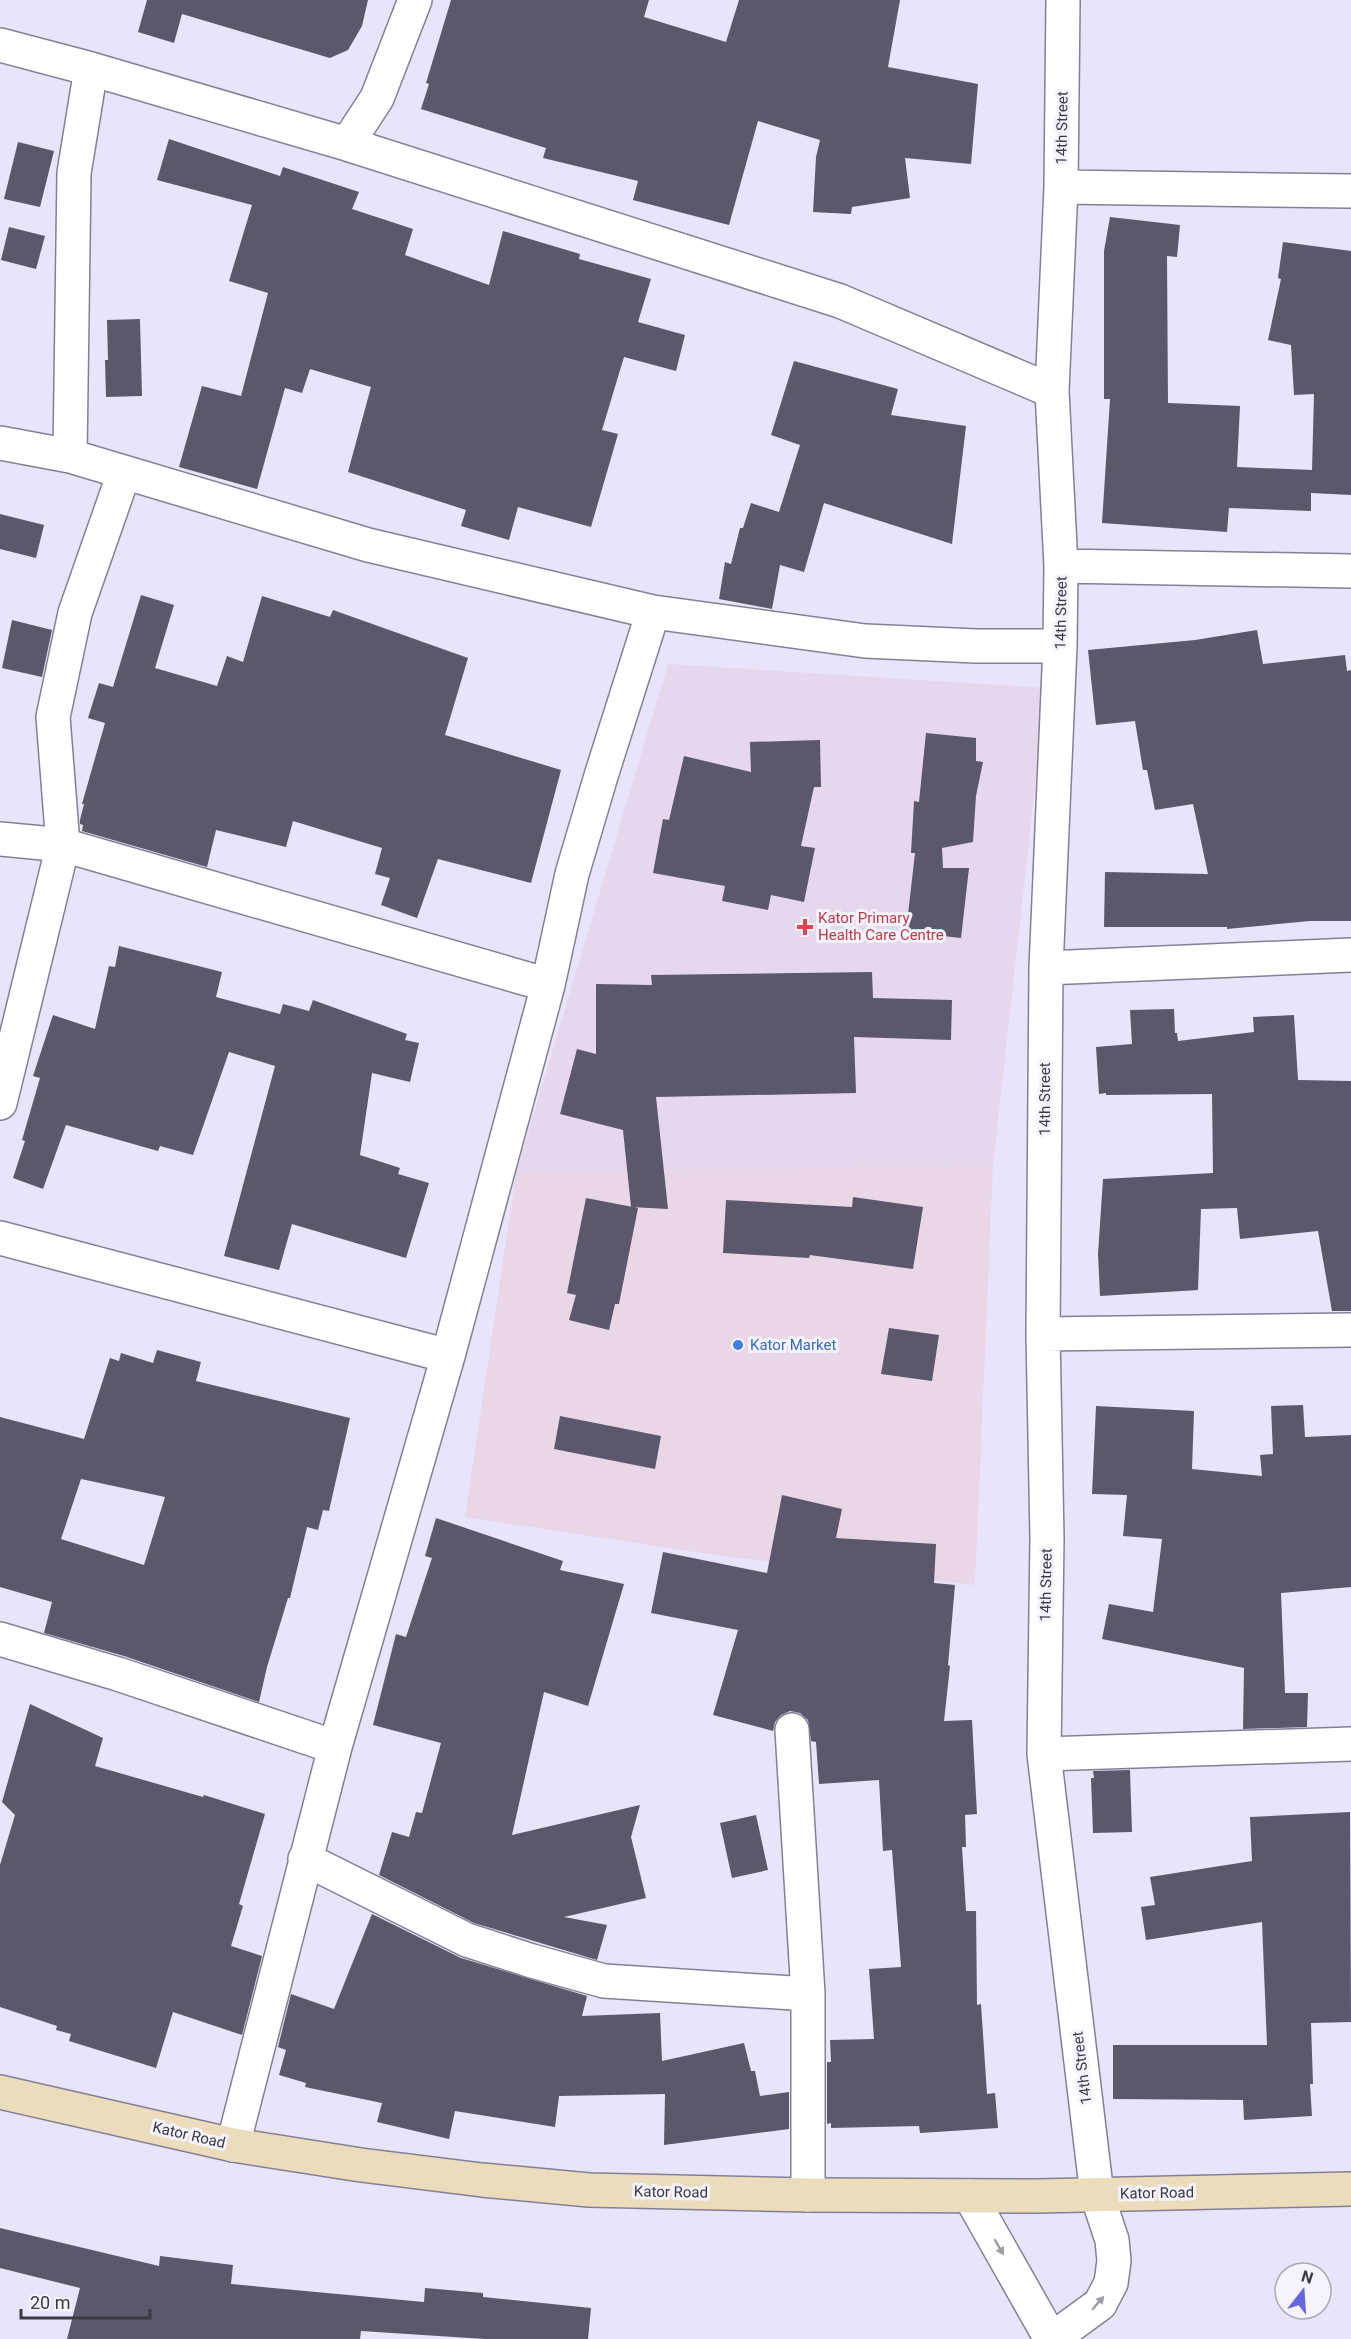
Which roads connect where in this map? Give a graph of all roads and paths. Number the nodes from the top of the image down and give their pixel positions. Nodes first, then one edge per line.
1 (415, 0) edge
2 (1063, 0) edge
3 (0, 45) edge
4 (91, 69) junction
5 (347, 144) junction
6 (1061, 187) junction
7 (1351, 190) edge
8 (1052, 391) junction
9 (0, 443) edge
10 (70, 456) junction
11 (124, 473) junction
12 (1061, 566) junction
13 (1351, 571) edge
14 (653, 612) junction
15 (1060, 646) junction
16 (0, 838) edge
17 (63, 845) junction
18 (1351, 955) edge
19 (1046, 968) junction
20 (548, 986) junction
21 (0, 1103) edge
22 (0, 1238) edge
23 (1351, 1330) edge
24 (1043, 1334) junction
25 (448, 1356) junction
26 (0, 1639) edge
27 (792, 1730) dead end
28 (1351, 1744) edge
29 (335, 1747) junction
30 (1044, 1754) junction
31 (305, 1859) junction
32 (808, 1994) junction
33 (0, 2092) edge
34 (233, 2145) junction
35 (1351, 2189) edge
36 (808, 2195) junction
37 (1097, 2195) junction
38 (970, 2196) junction
39 (1051, 2339) edge

1 - 5 street
2 - 6 street, 14th Street
3 - 4 street
4 - 5 street
4 - 10 street
5 - 8 street
6 - 7 street
6 - 8 street, 14th Street
8 - 12 street, 14th Street
9 - 10 street
10 - 11 street
11 - 14 street
11 - 17 street
12 - 13 street
12 - 15 street, 14th Street
14 - 15 street
14 - 20 street
15 - 19 street, 14th Street
16 - 17 street
17 - 20 street
17 - 21 street
18 - 19 street
19 - 24 street, 14th Street
20 - 25 street
22 - 25 street
23 - 24 street
24 - 30 street, 14th Street
25 - 29 street
26 - 29 street
27 - 32 street
28 - 30 street
29 - 31 street
30 - 37 street, 14th Street
31 - 32 street
31 - 34 street
32 - 36 street
33 - 34 main road, Kator Road
34 - 36 main road, Kator Road
35 - 37 main road, Kator Road
36 - 38 main road, Kator Road
37 - 38 main road, Kator Road
39 -> 37 street, 14th Street
38 -> 39 street

